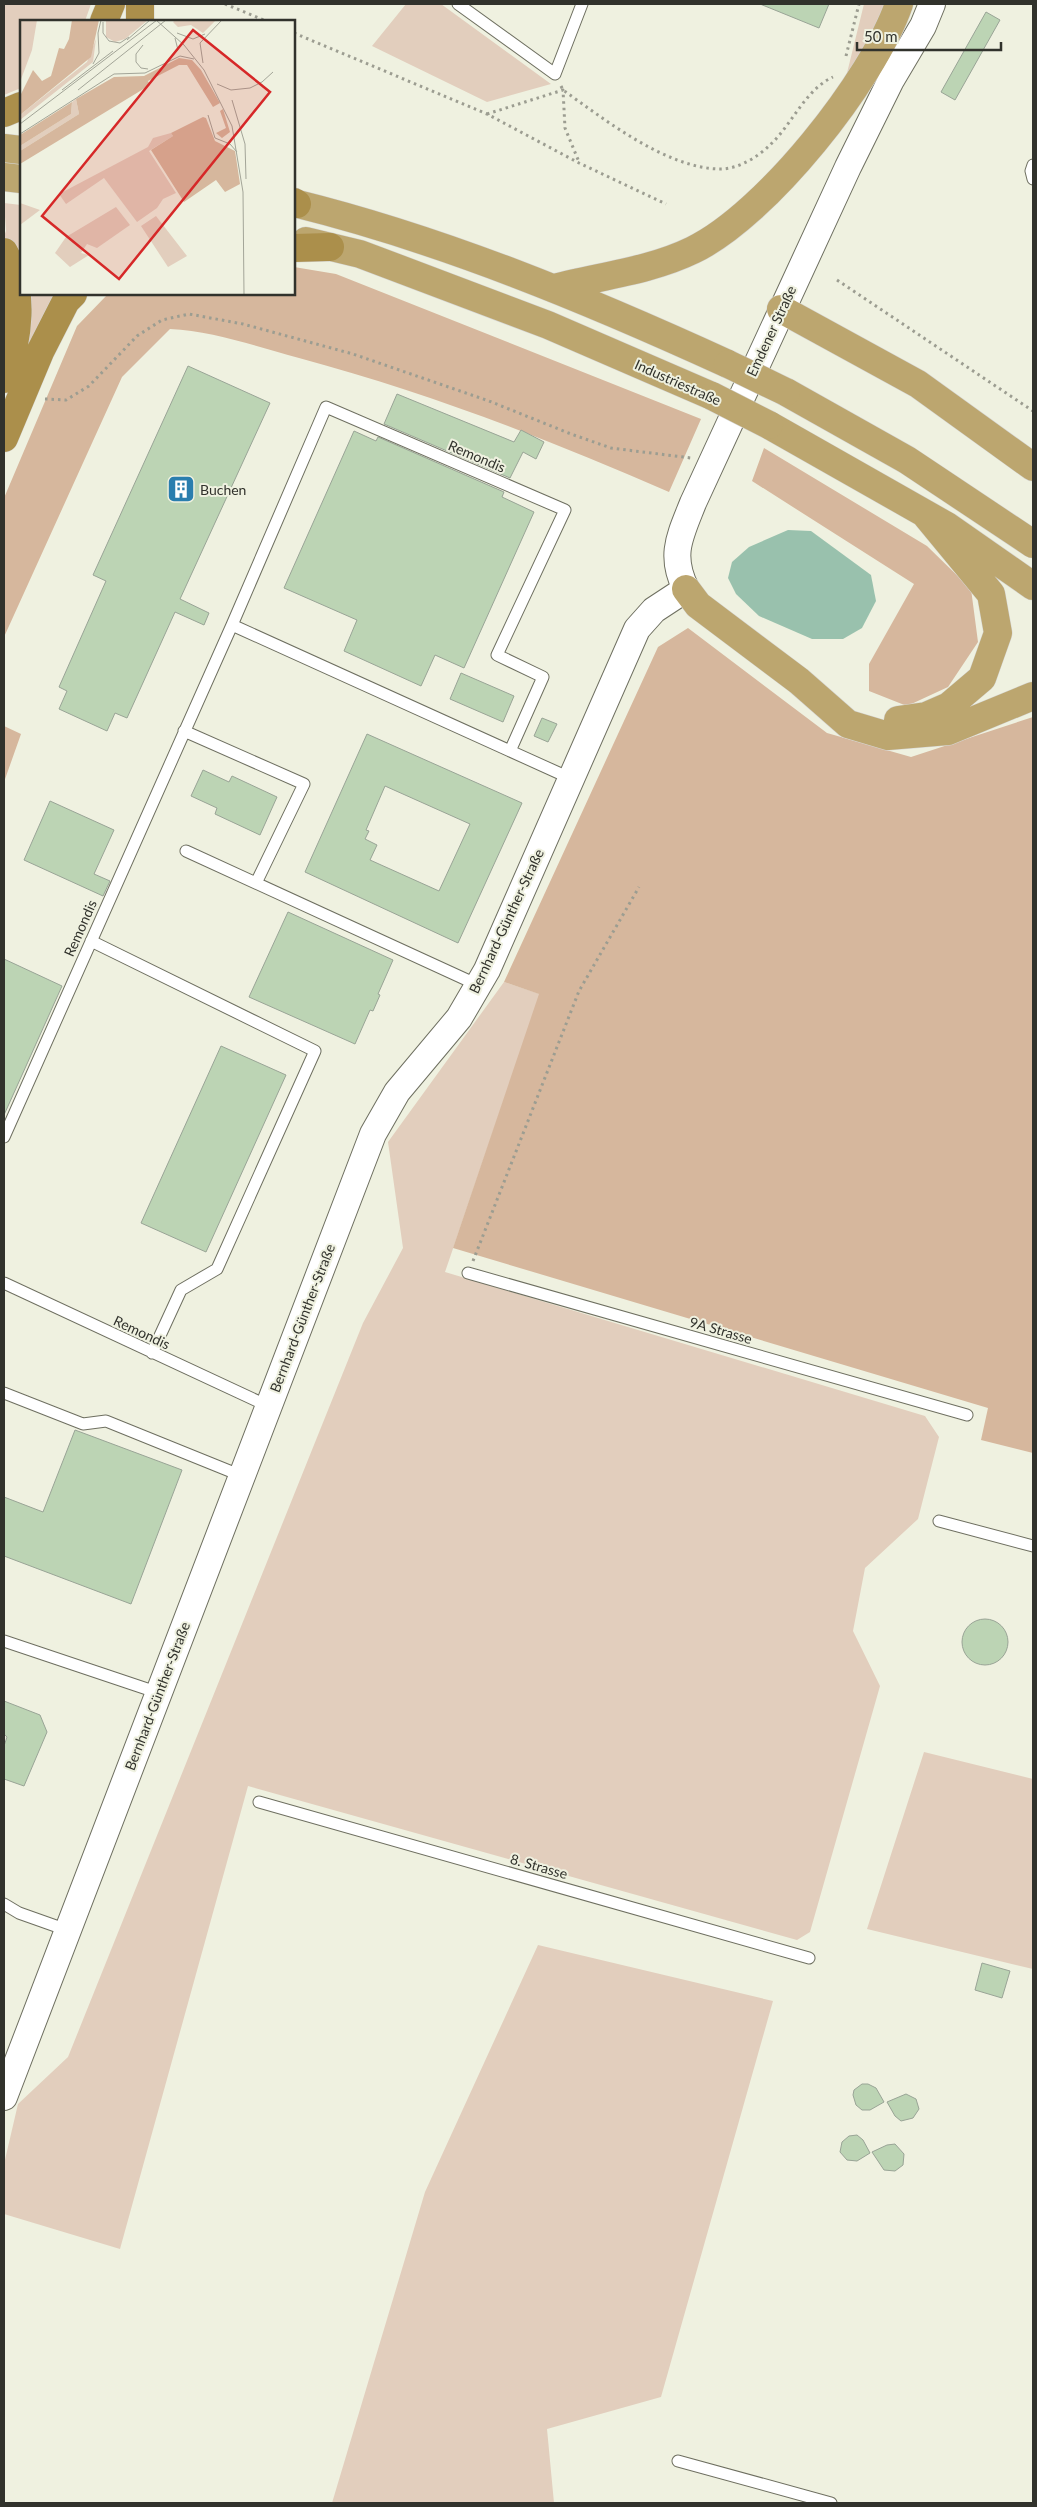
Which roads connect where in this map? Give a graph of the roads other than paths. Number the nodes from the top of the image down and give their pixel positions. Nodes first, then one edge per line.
1 (111, 4) edge
2 (140, 4) edge
3 (458, 4) edge
4 (582, 4) edge
5 (898, 4) edge
6 (915, 4) edge
7 (932, 4) edge
8 (104, 20) edge
9 (140, 20) edge
10 (891, 80) junction
11 (20, 106) edge
12 (4, 113) edge
13 (4, 148) edge
14 (20, 150) edge
15 (1033, 166) edge
16 (4, 178) edge
17 (20, 179) edge
18 (1033, 179) edge
19 (295, 203) edge
20 (295, 238) edge
21 (330, 247) junction
22 (295, 248) edge
23 (4, 252) edge
24 (554, 288) junction
25 (72, 295) edge
26 (781, 309) junction
27 (4, 379) edge
28 (4, 438) edge
29 (1033, 467) edge
30 (925, 514) junction
31 (1033, 544) edge
32 (1033, 586) edge
33 (686, 588) junction
34 (232, 625) junction
35 (799, 681) junction
36 (1033, 696) edge
37 (184, 731) junction
38 (510, 751) junction
39 (572, 779) junction
40 (186, 851) dead end
41 (256, 882) junction
42 (91, 941) junction
43 (478, 985) junction
44 (4, 1137) edge
45 (468, 1273) road end
46 (4, 1284) edge
47 (152, 1353) junction
48 (4, 1393) edge
49 (268, 1406) junction
50 (966, 1415) dead end
51 (242, 1476) junction
52 (939, 1521) dead end
53 (1033, 1546) edge
54 (4, 1641) edge
55 (159, 1692) junction
56 (260, 1802) dead end
57 (4, 1904) edge
58 (67, 1930) junction
59 (810, 1958) dead end
60 (4, 2097) edge
61 (678, 2461) dead end
62 (831, 2503) edge

1 - 8 highway
2 - 9 highway
3 - 4 lane
5 - 24 highway
6 - 10 street, Emdener Straße
7 - 10 street, Emdener Straße
10 - 26 street, Emdener Straße
11 - 12 highway
13 - 14 highway
15 - 18 lane
16 - 17 highway
19 - 24 highway
20 - 21 highway, Industriestraße
21 - 22 highway
21 - 30 highway, Industriestraße, bridge
23 - 27 highway
24 - 31 highway, bridge
25 - 28 highway
26 - 29 highway
26 - 33 street, Emdener Straße
30 - 32 highway, Industriestraße
30 - 35 highway
33 - 35 highway
33 - 39 street, Bernhard-Günther-Straße
34 - 37 lane, Remondis
34 - 38 lane
34 - 38 lane, Remondis
35 - 36 highway
37 - 41 lane
37 - 42 lane, Remondis
38 - 39 lane
39 - 43 street, Bernhard-Günther-Straße
40 - 41 lane
41 - 43 lane
42 - 44 lane, Remondis
42 - 47 lane
43 - 49 street, Bernhard-Günther-Straße
45 - 50 lane, 9A Strasse
46 - 47 lane, Remondis
47 - 49 lane, Remondis
48 - 51 lane
49 - 51 street, Bernhard-Günther-Straße
51 - 55 street, Bernhard-Günther-Straße
52 - 53 lane
54 - 55 lane
55 - 58 street, Bernhard-Günther-Straße
56 - 59 lane, 8. Strasse
57 - 58 lane
58 - 60 street, Bernhard-Günther-Straße
61 - 62 lane

